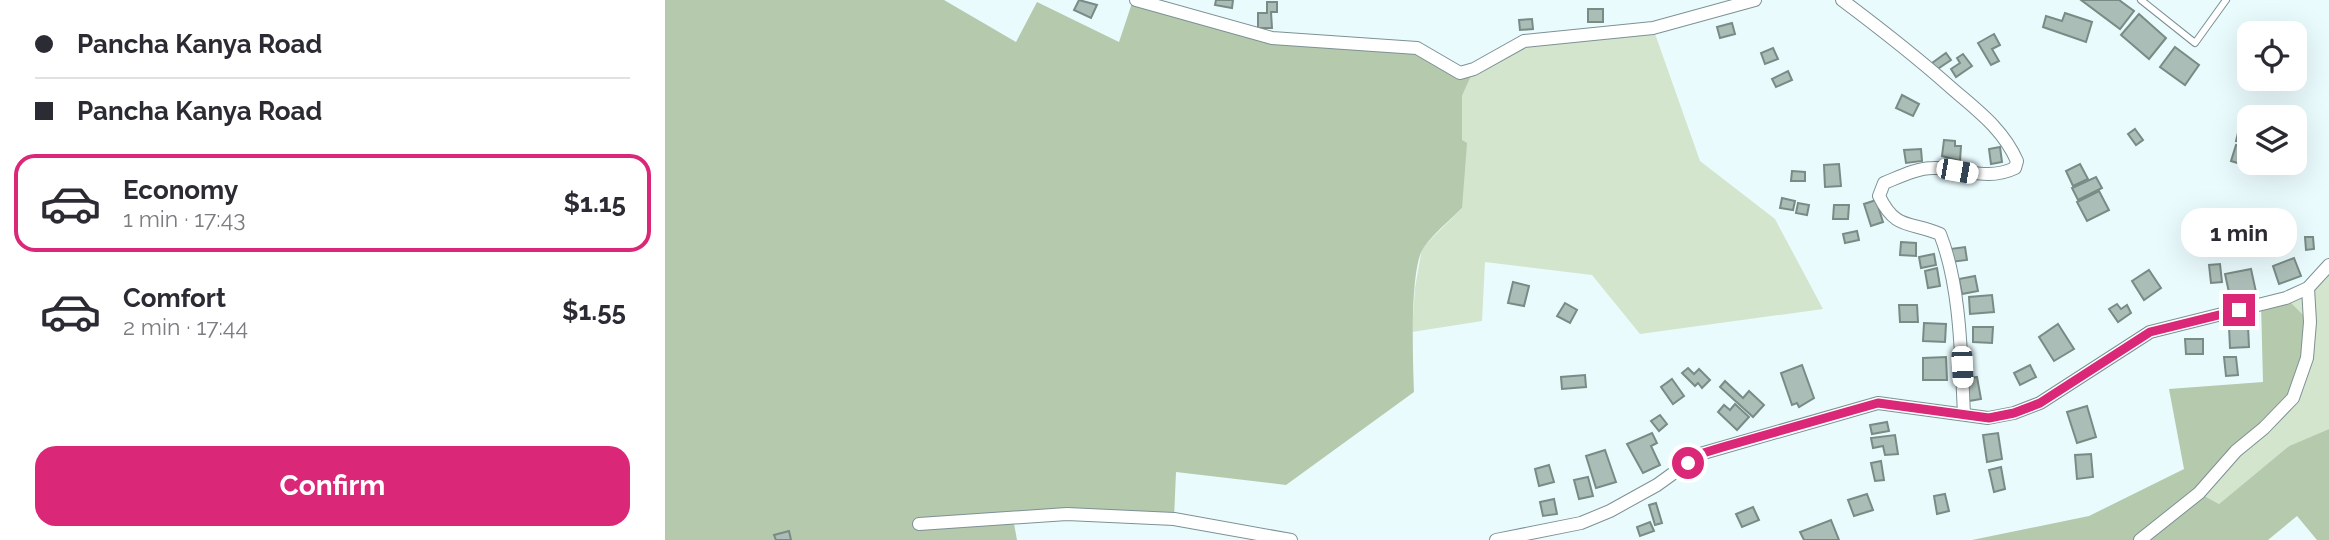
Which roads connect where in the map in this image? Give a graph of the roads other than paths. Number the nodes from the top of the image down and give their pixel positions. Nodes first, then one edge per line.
1 (1136, 0) edge
2 (1755, 0) edge
3 (1842, 0) edge
4 (2141, 0) edge
5 (2225, 0) edge
6 (2329, 265) edge
7 (2308, 288) junction
8 (1964, 414) junction
9 (919, 524) dead end
10 (1291, 540) edge
11 (1496, 540) edge
12 (2140, 540) edge

1 - 2 street
3 - 8 street
4 - 5 lane
6 - 7 street
7 - 8 street
7 - 12 street
8 - 11 street
9 - 10 street

